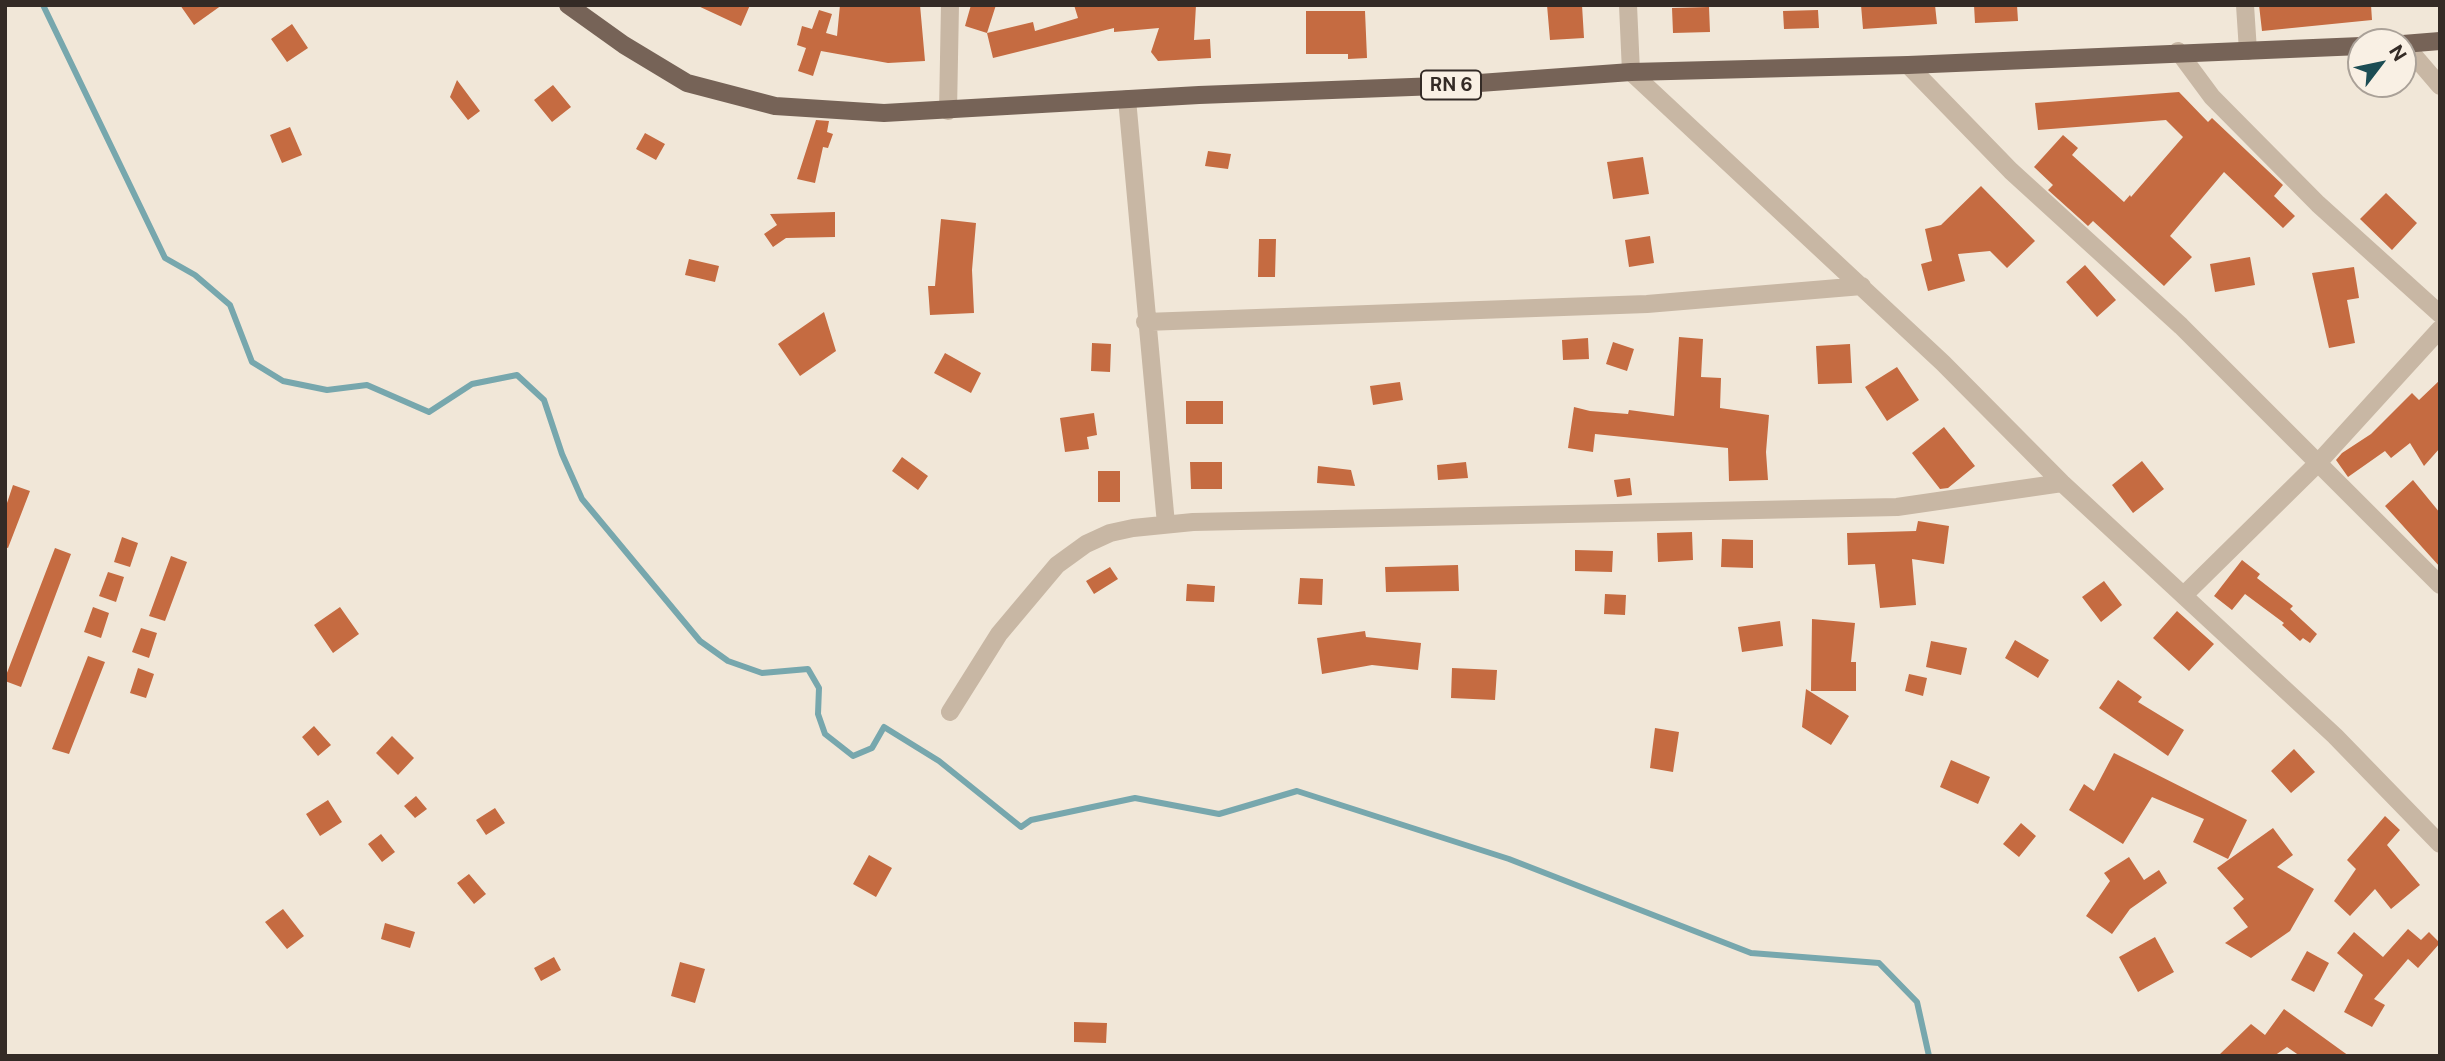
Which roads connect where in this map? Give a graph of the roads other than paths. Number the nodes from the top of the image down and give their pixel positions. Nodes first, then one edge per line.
1 (568, 5) edge
2 (950, 5) edge
3 (1628, 5) edge
4 (2245, 5) edge
5 (2440, 41) edge
6 (2417, 43) edge
7 (2347, 47) edge
8 (2178, 51) junction
9 (2248, 51) junction
10 (2417, 59) edge
11 (1908, 65) junction
12 (1631, 72) junction
13 (2440, 86) edge
14 (1127, 99) junction
15 (948, 111) junction
16 (1862, 286) junction
17 (2440, 314) edge
18 (1145, 322) junction
19 (2440, 329) edge
20 (2317, 464) junction
21 (2062, 483) junction
22 (1166, 524) junction
23 (2440, 585) edge
24 (2184, 595) junction
25 (950, 712) dead end
26 (2440, 844) edge

1 - 15 main road, RN 6
2 - 15 street
3 - 12 street
4 - 9 street
5 - 6 main road
7 - 9 main road, RN 6
8 - 9 main road, RN 6
8 - 11 main road, RN 6
8 - 17 street
10 - 13 street
11 - 12 main road, RN 6
11 - 20 street
12 - 14 main road, RN 6
12 - 16 street
14 - 15 main road, RN 6
14 - 18 street
16 - 18 street
16 - 21 street
18 - 22 street
19 - 20 street
20 - 23 street
20 - 24 street
21 - 22 street
21 - 24 street
22 - 25 street
24 - 26 street

